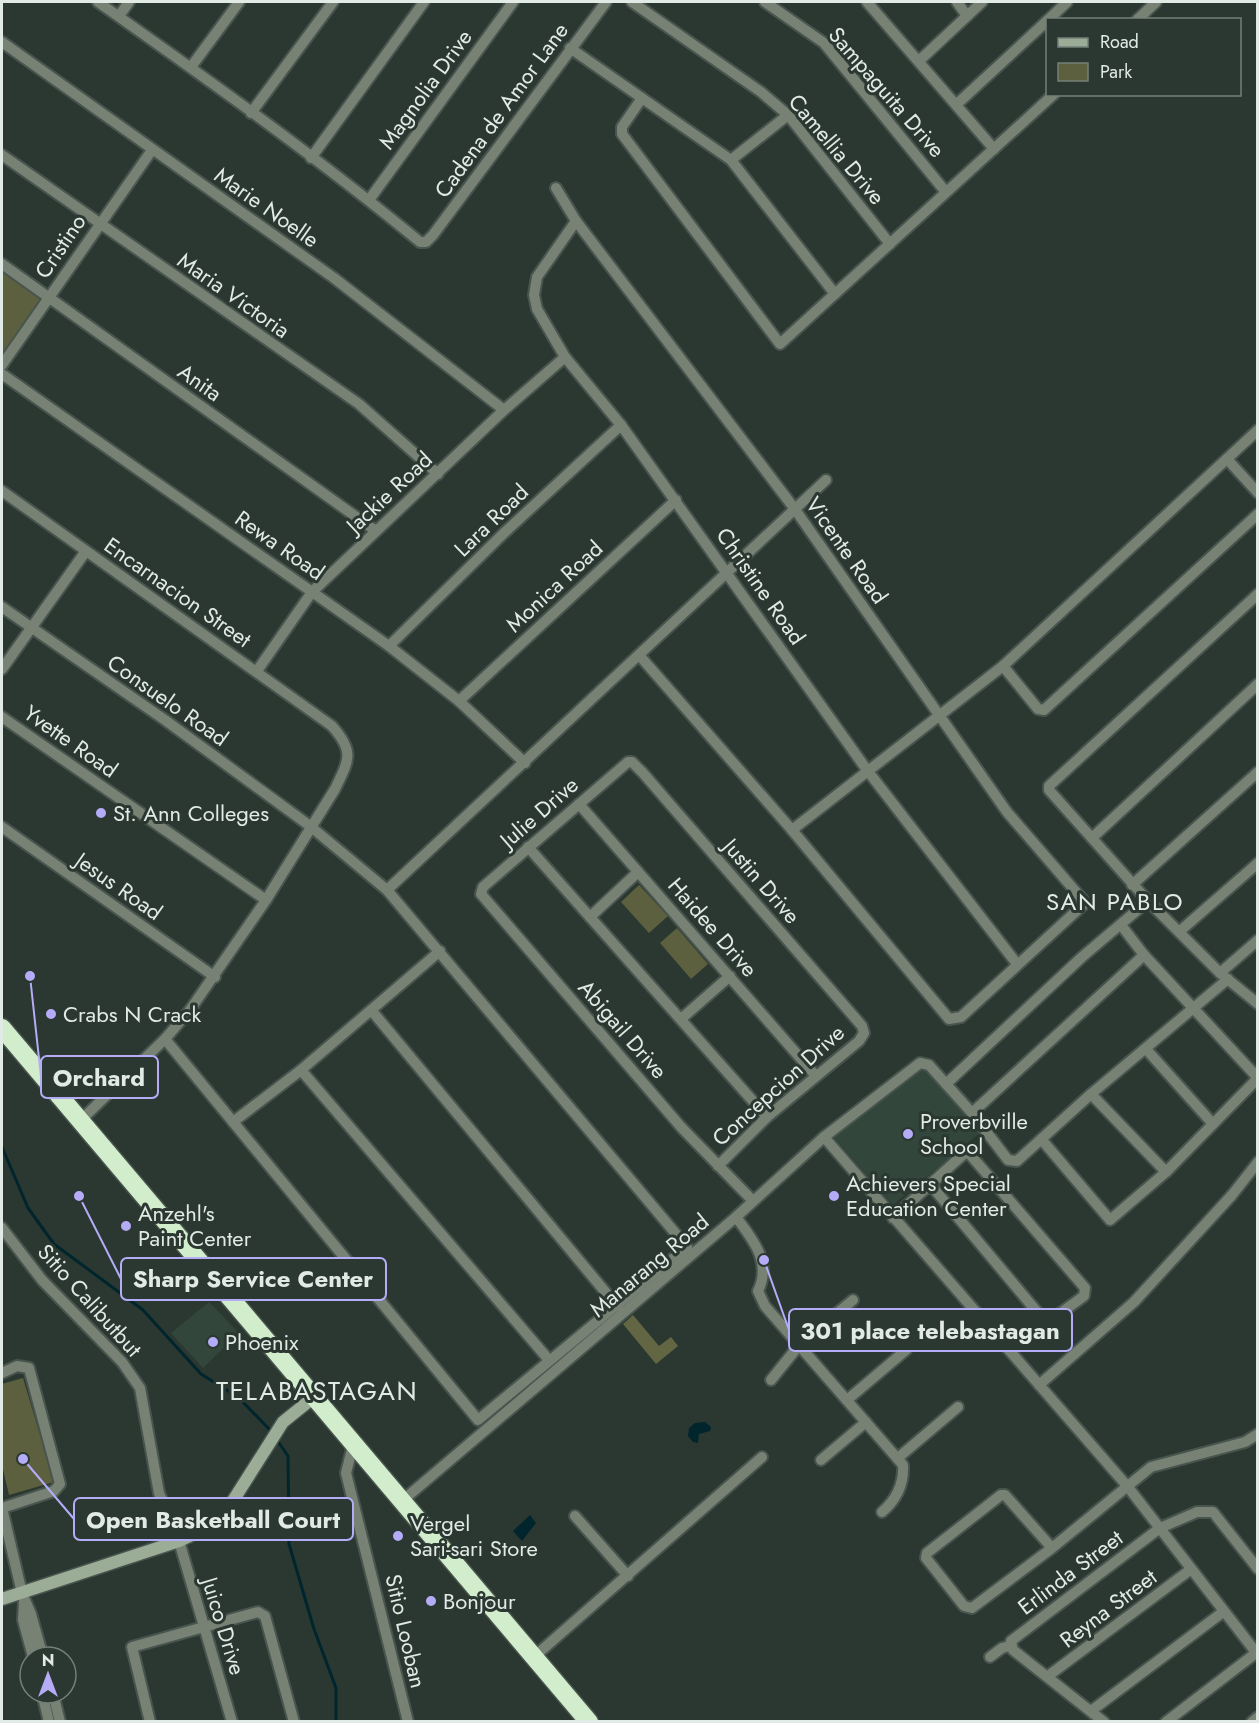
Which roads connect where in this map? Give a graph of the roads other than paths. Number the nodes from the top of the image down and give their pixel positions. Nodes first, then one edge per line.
1 (98, 2) edge
2 (129, 2) edge
3 (240, 2) edge
4 (333, 2) edge
5 (424, 2) edge
6 (513, 2) edge
7 (606, 2) edge
8 (632, 2) edge
9 (765, 2) edge
10 (867, 2) edge
11 (957, 2) edge
12 (982, 2) edge
13 (1067, 2) edge
14 (1156, 2) edge
15 (119, 16) junction
16 (967, 16) junction
17 (1050, 18) edge
18 (1139, 18) edge
19 (1046, 22) edge
20 (2, 42) edge
21 (570, 48) junction
22 (920, 60) junction
23 (191, 67) junction
24 (1052, 96) edge
25 (642, 98) junction
26 (957, 104) junction
27 (251, 113) junction
28 (788, 115) junction
29 (994, 149) junction
30 (152, 150) junction
31 (2, 155) edge
32 (311, 158) junction
33 (731, 160) junction
34 (556, 188) dead end
35 (945, 190) junction
36 (369, 200) junction
37 (576, 221) junction
38 (98, 225) junction
39 (890, 244) junction
40 (2, 264) edge
41 (836, 294) junction
42 (49, 298) junction
43 (565, 357) junction
44 (2, 365) edge
45 (2, 374) edge
46 (504, 410) junction
47 (621, 425) junction
48 (1257, 430) edge
49 (1227, 459) junction
50 (438, 474) junction
51 (826, 480) dead end
52 (2, 491) edge
53 (1257, 493) edge
54 (676, 500) junction
55 (794, 508) junction
56 (1257, 514) edge
57 (376, 531) junction
58 (86, 551) junction
59 (727, 572) junction
60 (312, 592) junction
61 (1257, 594) edge
62 (2, 607) edge
63 (31, 628) junction
64 (389, 646) junction
65 (639, 655) junction
66 (1004, 666) junction
67 (2, 669) edge
68 (257, 671) junction
69 (1257, 684) edge
70 (459, 702) junction
71 (942, 716) junction
72 (2, 717) edge
73 (525, 763) junction
74 (624, 764) joint
75 (867, 770) junction
76 (1257, 772) edge
77 (579, 804) junction
78 (310, 826) junction
79 (2, 827) edge
80 (792, 831) junction
81 (1093, 837) junction
82 (528, 847) junction
83 (1257, 863) edge
84 (638, 872) junction
85 (1132, 885) junction
86 (387, 890) junction
87 (481, 890) joint
88 (266, 900) junction
89 (1148, 901) junction
90 (590, 917) junction
91 (1121, 925) junction
92 (1180, 931) junction
93 (1257, 940) edge
94 (440, 951) junction
95 (1144, 955) junction
96 (1017, 964) junction
97 (730, 976) junction
98 (1224, 976) junction
99 (215, 977) junction
100 (1257, 1004) edge
101 (1194, 1008) junction
102 (372, 1011) junction
103 (681, 1019) junction
104 (2, 1028) edge
105 (864, 1033) joint
106 (165, 1039) junction
107 (1146, 1048) junction
108 (301, 1070) junction
109 (816, 1077) junction
110 (1257, 1078) edge
111 (946, 1084) junction
112 (1091, 1094) junction
113 (972, 1113) junction
114 (767, 1118) junction
115 (81, 1120) junction
116 (233, 1122) junction
117 (1213, 1124) junction
118 (824, 1137) junction
119 (1042, 1140) junction
120 (1257, 1162) edge
121 (718, 1166) junction
122 (1166, 1172) junction
123 (930, 1184) junction
124 (753, 1201) junction
125 (736, 1217) junction
126 (893, 1218) junction
127 (2, 1228) edge
128 (853, 1300) dead end
129 (617, 1306) junction
130 (800, 1344) junction
131 (906, 1350) dead end
132 (549, 1360) junction
133 (2, 1373) edge
134 (771, 1380) dead end
135 (1039, 1385) junction
136 (314, 1397) junction
137 (847, 1400) junction
138 (957, 1407) dead end
139 (866, 1422) junction
140 (1257, 1434) edge
141 (353, 1445) junction
142 (762, 1457) dead end
143 (899, 1457) junction
144 (821, 1460) dead end
145 (1128, 1487) junction
146 (402, 1501) junction
147 (2, 1508) edge
148 (882, 1512) dead end
149 (575, 1516) dead end
150 (1160, 1528) junction
151 (179, 1541) junction
152 (1052, 1548) junction
153 (1257, 1569) edge
154 (1190, 1570) junction
155 (627, 1576) junction
156 (23, 1597) junction
157 (2, 1599) edge
158 (1223, 1612) junction
159 (204, 1625) junction
160 (30, 1645) edge
161 (40, 1645) edge
162 (1012, 1648) junction
163 (1257, 1654) edge
164 (535, 1656) junction
165 (990, 1657) dead end
166 (1048, 1676) junction
167 (45, 1705) edge
168 (56, 1705) edge
169 (1091, 1711) junction
170 (1257, 1718) edge
171 (49, 1722) edge
172 (60, 1722) edge
173 (150, 1722) edge
174 (232, 1722) edge
175 (294, 1722) edge
176 (408, 1722) edge
177 (589, 1722) edge
178 (1104, 1722) edge
179 (1166, 1722) edge
180 (1252, 1722) edge

1 - 15 street
2 - 15 street
3 - 23 street
4 - 27 street
5 - 32 street
6 - 36 street, Magnolia Drive
7 - 21 street, Cadena de Amor Lane
8 - 28 street, Camellia Drive
9 - 35 street, Sampaguita Drive
10 - 22 street
11 - 16 street
12 - 16 street
13 - 17 street
14 - 18 street
15 - 23 street
16 - 22 street
19 - 26 street
20 - 30 street, Marie Noelle
21 - 25 street
21 - 36 street, Cadena de Amor Lane
22 - 26 street
23 - 27 street
24 - 29 street
25 - 33 street
25 - 41 street
26 - 29 street
27 - 32 street
28 - 33 street
28 - 39 street, Camellia Drive
29 - 35 street
30 - 38 street, Cristino
30 - 46 street, Marie Noelle
31 - 38 street, Maria Victoria
32 - 36 street
33 - 41 street
34 - 37 street, Vicente Road
35 - 39 street
37 - 43 street, Christine Road
37 - 55 street, Vicente Road
38 - 42 street, Cristino
38 - 50 street, Maria Victoria
39 - 41 street
40 - 42 street, Anita
42 - 44 street, Cristino
42 - 57 street, Anita
43 - 46 street, Jackie Road
43 - 47 street, Christine Road
45 - 60 street, Rewa Road
46 - 50 street, Jackie Road
47 - 54 street, Christine Road
47 - 64 street, Lara Road
48 - 49 street
49 - 53 street
49 - 66 street
50 - 57 street, Jackie Road
51 - 55 street
52 - 58 street, Encarnacion Street
54 - 59 street, Christine Road
54 - 70 street, Monica Road
55 - 59 street
55 - 71 street, Vicente Road
56 - 66 street
57 - 60 street, Jackie Road
58 - 63 street
58 - 68 street, Encarnacion Street
59 - 65 street
59 - 75 street, Christine Road
60 - 64 street, Rewa Road
60 - 68 street, Jackie Road
61 - 81 street
62 - 63 street, Consuelo Road
63 - 67 street
63 - 78 street, Consuelo Road
64 - 70 street, Rewa Road
65 - 73 street
65 - 80 street
66 - 71 street
68 - 78 street, Encarnacion Street
69 - 81 street
70 - 73 street, Rewa Road
71 - 75 street
71 - 96 street, Vicente Road
72 - 88 street, Yvette Road
73 - 86 street
74 - 77 street, Julie Drive
74 - 105 street, Justin Drive
75 - 80 street
75 - 96 street, Christine Road
76 - 85 street
77 - 82 street, Julie Drive
77 - 84 street, Haidee Drive
78 - 86 street, Consuelo Road
78 - 88 street
79 - 99 street, Jesus Road
80 - 96 street
81 - 85 street
82 - 87 street, Julie Drive
82 - 90 street
83 - 92 street
84 - 90 street
84 - 97 street, Haidee Drive
85 - 89 street
86 - 94 street, Consuelo Road
87 - 121 street, Abigail Drive
88 - 99 street
89 - 91 street
89 - 92 street
90 - 103 street
91 - 95 street
91 - 111 street
92 - 98 street
93 - 98 street
94 - 102 street
94 - 129 street, Consuelo Road
95 - 101 street
95 - 113 street
97 - 103 street
97 - 109 street, Haidee Drive
98 - 100 street
98 - 101 street
99 - 106 street
101 - 107 street
101 - 110 street
102 - 108 street
102 - 129 street
103 - 114 street
104 - 115 highway
105 - 109 street, Concepcion Drive
106 - 115 street
106 - 116 street
107 - 112 street
107 - 117 street
108 - 116 street
108 - 132 street
109 - 114 street, Concepcion Drive
110 - 117 street
111 - 113 street
111 - 118 street, Manarang Road
112 - 119 street
112 - 122 street
113 - 119 street
114 - 121 street, Concepcion Drive
115 - 136 highway
116 - 132 street
117 - 122 street
118 - 124 street, Manarang Road
118 - 126 street
119 - 122 street
120 - 135 street
121 - 124 street, Abigail Drive
123 - 123 street
123 - 126 street
124 - 125 street, Manarang Road
125 - 130 street
125 - 146 street, Manarang Road
126 - 135 street
127 - 151 street, Sitio Calibutbut
128 - 130 street
129 - 132 street
130 - 134 street
130 - 137 street
131 - 137 street
133 - 147 street
135 - 145 street
136 - 141 highway
136 - 151 street
137 - 139 street
138 - 143 street
139 - 143 street
139 - 144 street
140 - 145 street
141 - 146 highway
141 - 176 street, Sitio Looban
142 - 155 street
143 - 148 street
145 - 150 street
145 - 152 street
146 - 164 highway
147 - 156 street
149 - 155 street
150 - 153 street, Erlinda Street
150 - 154 street
150 - 162 street, Erlinda Street
151 - 156 street
151 - 159 street, Juico Drive
152 - 152 street
154 - 158 street
154 - 166 street, Reyna Street
155 - 164 street
156 - 157 street
156 - 160 street
156 - 161 street
158 - 163 street
158 - 169 street
159 - 173 street
159 - 174 street, Juico Drive
159 - 175 street
162 - 165 street, Erlinda Street
162 - 166 street
163 - 179 street
164 - 177 highway
166 - 169 street
167 - 171 street
168 - 172 street
169 - 178 street
170 - 180 street

